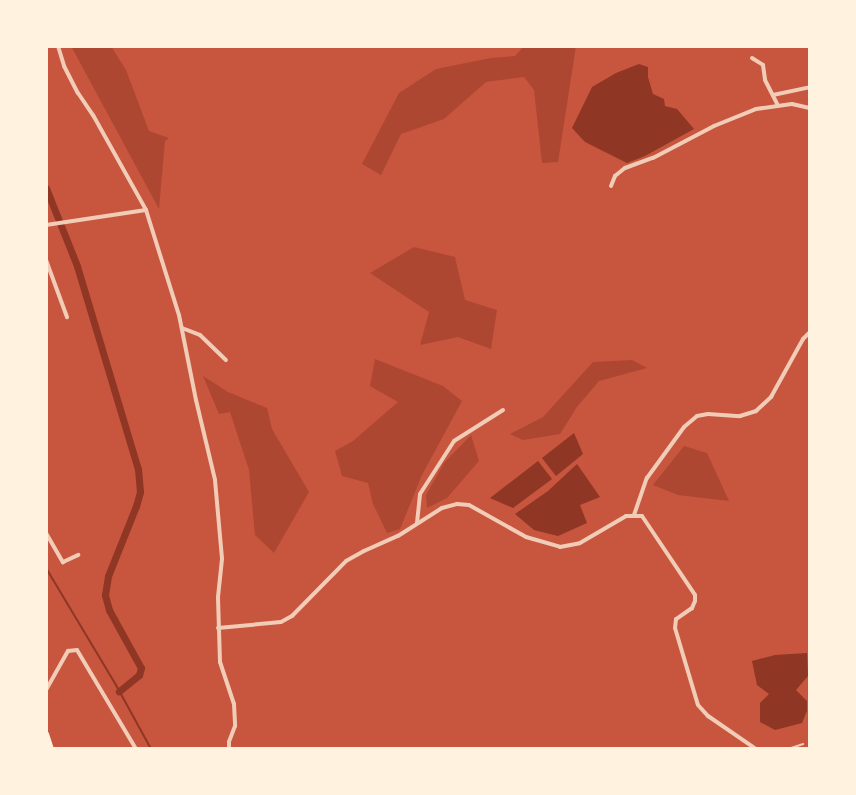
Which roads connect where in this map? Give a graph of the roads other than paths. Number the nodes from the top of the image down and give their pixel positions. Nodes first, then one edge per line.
1 (58, 46) edge
2 (752, 58) dead end
3 (810, 87) edge
4 (773, 96) junction
5 (778, 106) junction
6 (810, 108) edge
7 (611, 186) dead end
8 (146, 210) junction
9 (46, 225) edge
10 (46, 260) edge
11 (67, 317) dead end
12 (182, 328) junction
13 (810, 332) edge
14 (226, 360) dead end
15 (503, 410) dead end
16 (634, 515) junction
17 (418, 524) junction
18 (46, 532) edge
19 (78, 555) dead end
20 (218, 628) junction
21 (46, 690) edge
22 (46, 734) edge
23 (803, 744) dead end
24 (51, 749) edge
25 (136, 749) edge
26 (228, 749) edge
27 (756, 749) edge
28 (788, 749) edge

1 - 8 street
2 - 4 street
3 - 4 street
4 - 5 street
5 - 6 street
5 - 7 street
8 - 9 street
8 - 12 street
10 - 11 street
12 - 14 street
12 - 20 street
13 - 16 street
15 - 17 street
16 - 17 street
16 - 27 street
17 - 20 street
18 - 19 street
20 - 26 street
21 - 25 street
22 - 24 main road
23 - 28 lane

